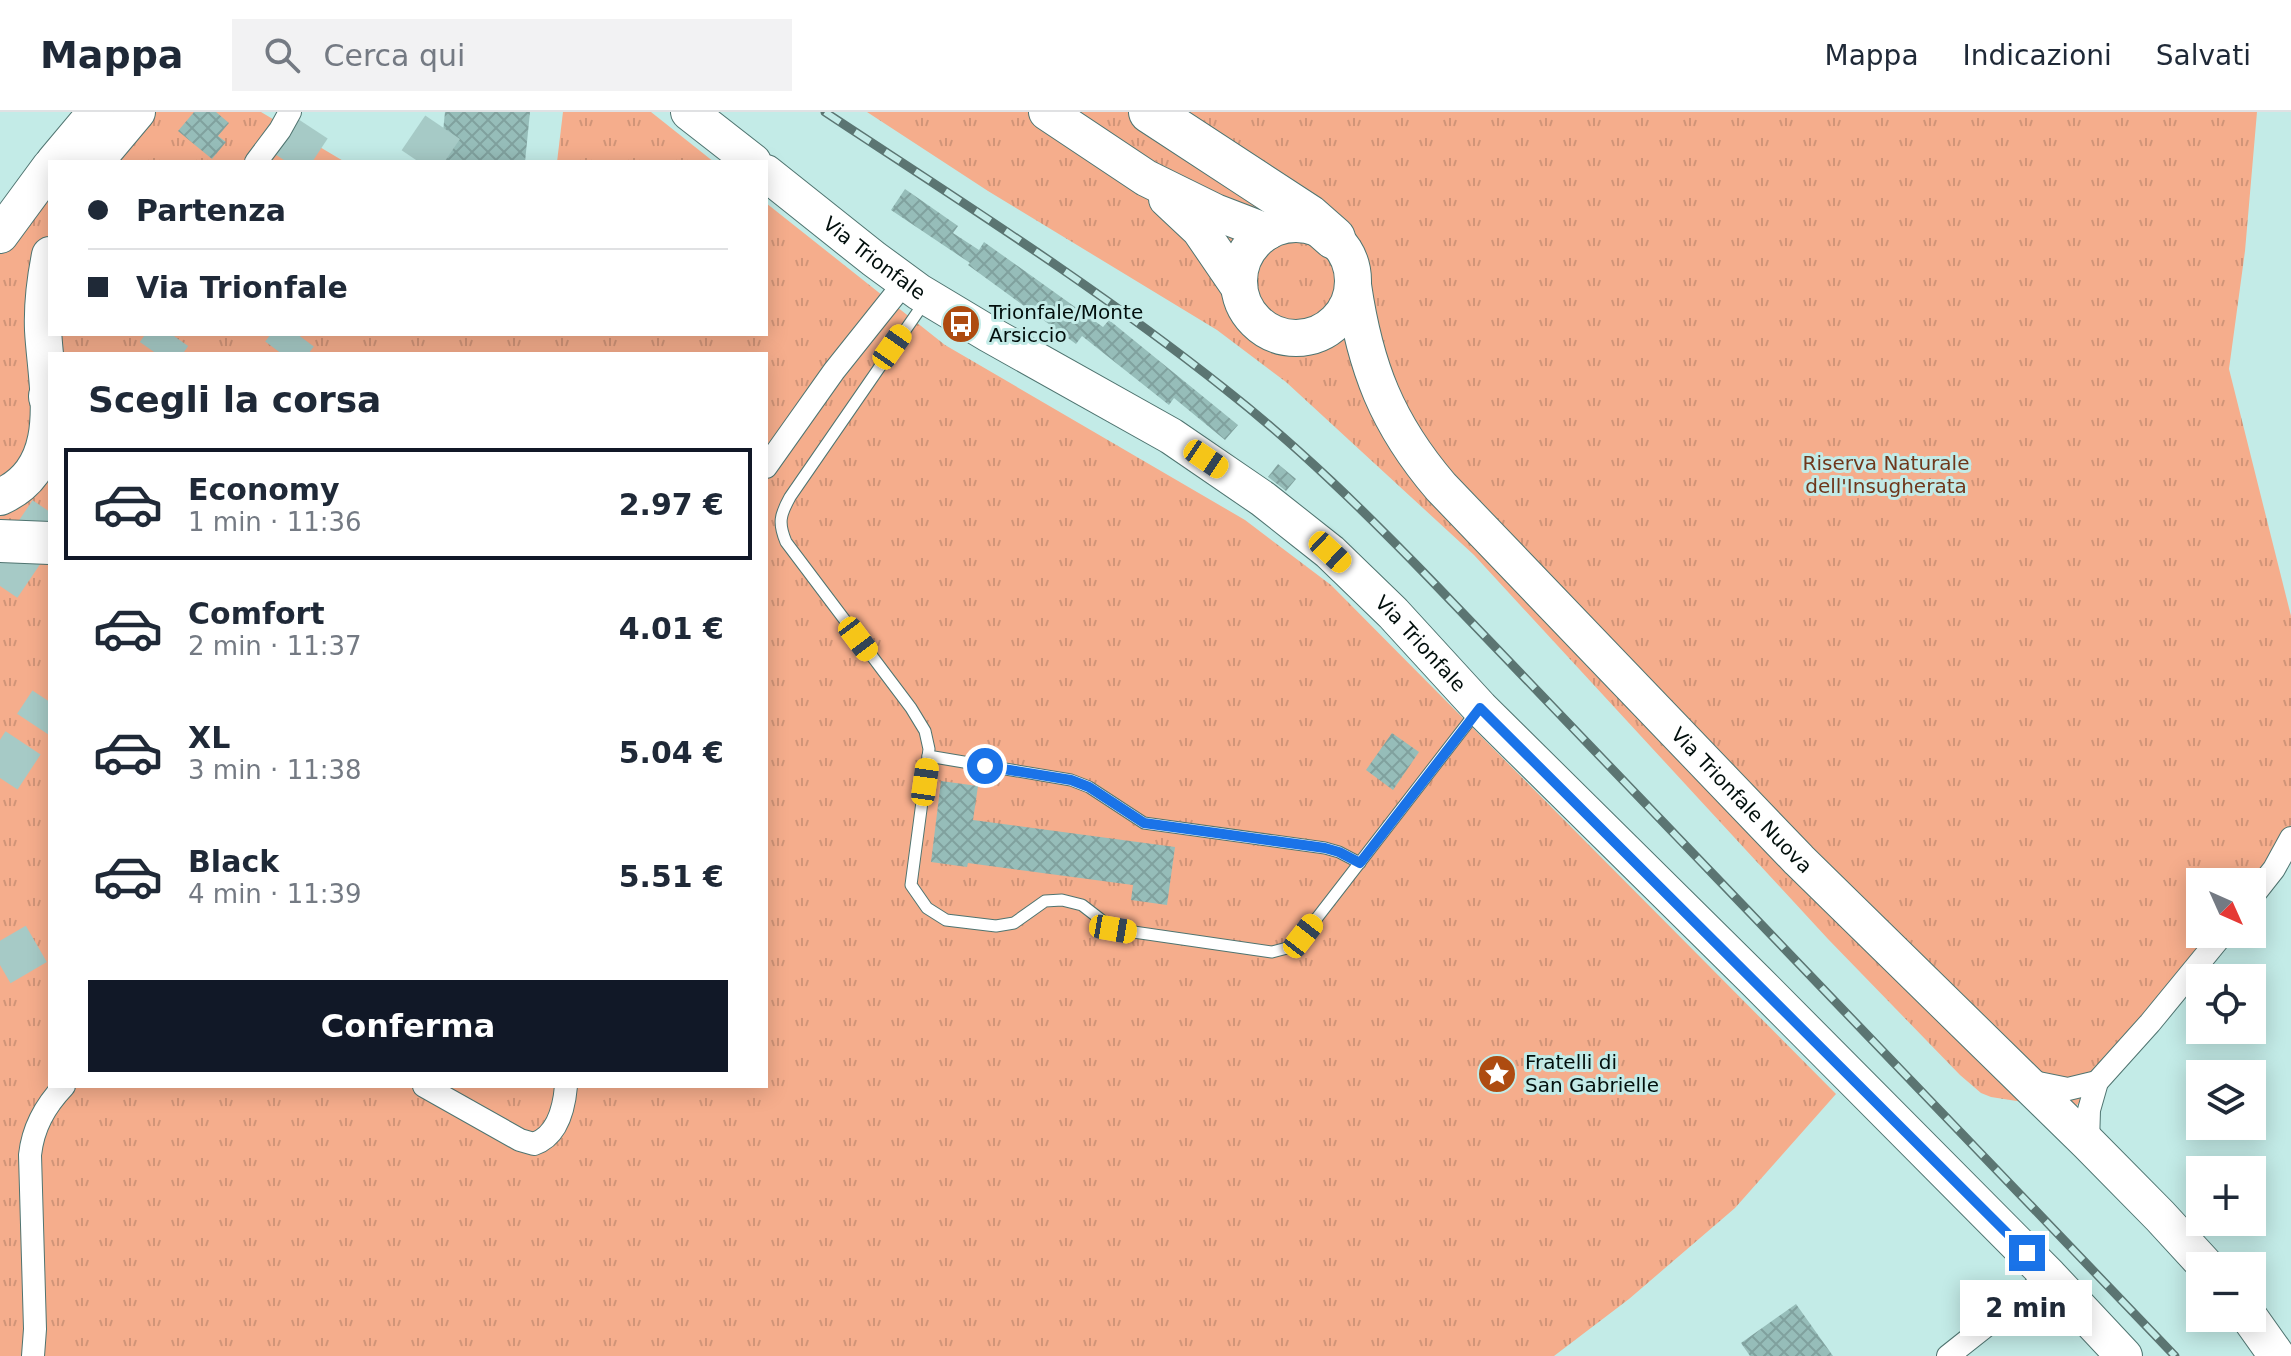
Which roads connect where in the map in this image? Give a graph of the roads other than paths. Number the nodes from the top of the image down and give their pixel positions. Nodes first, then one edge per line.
1 (96, 112) edge
2 (137, 112) edge
3 (290, 112) edge
4 (689, 112) edge
5 (1047, 112) edge
6 (1150, 112) edge
7 (56, 160) edge
8 (97, 160) edge
9 (258, 160) edge
10 (750, 160) edge
11 (48, 170) edge
12 (768, 175) edge
13 (1146, 178) junction
14 (1267, 232) junction
15 (0, 235) edge
16 (1334, 238) junction
17 (48, 271) edge
18 (1353, 285) junction
19 (1239, 287) junction
20 (916, 289) junction
21 (48, 373) edge
22 (48, 418) edge
23 (768, 464) edge
24 (0, 497) edge
25 (0, 541) edge
26 (48, 543) edge
27 (1480, 708) junction
28 (928, 756) junction
29 (2291, 838) edge
30 (1360, 863) junction
31 (2266, 879) edge
32 (2212, 948) edge
33 (2024, 1080) junction
34 (2097, 1082) junction
35 (62, 1088) edge
36 (428, 1088) edge
37 (566, 1088) edge
38 (2088, 1143) junction
39 (2193, 1252) edge
40 (2049, 1276) junction
41 (2260, 1332) edge
42 (33, 1356) edge
43 (1948, 1356) edge
44 (2124, 1356) edge
45 (2277, 1356) edge

1 - 7 main road
2 - 8 main road
3 - 9 street
4 - 10 main road
5 - 13 main road
6 - 16 highway
11 - 15 main road
12 - 20 main road, Via Trionfale
13 - 14 main road
13 - 19 main road
14 - 16 main road
14 - 19 main road
16 - 18 main road
17 - 21 main road
18 - 19 main road
18 - 33 main road, Via Trionfale Nuova
20 - 23 street
20 - 27 main road, Via Trionfale
20 - 28 lane
22 - 24 main road
25 - 26 highway
27 - 30 lane
27 - 40 main road, Via Trionfale
28 - 30 lane
28 - 30 lane
29 - 31 street
32 - 34 street
33 - 34 street
33 - 38 main road, Via Trionfale Nuova
34 - 38 street
35 - 42 street
36 - 37 street
38 - 39 main road, Via Trionfale Nuova
40 - 43 street
40 - 44 main road, Via Trionfale
41 - 45 main road

